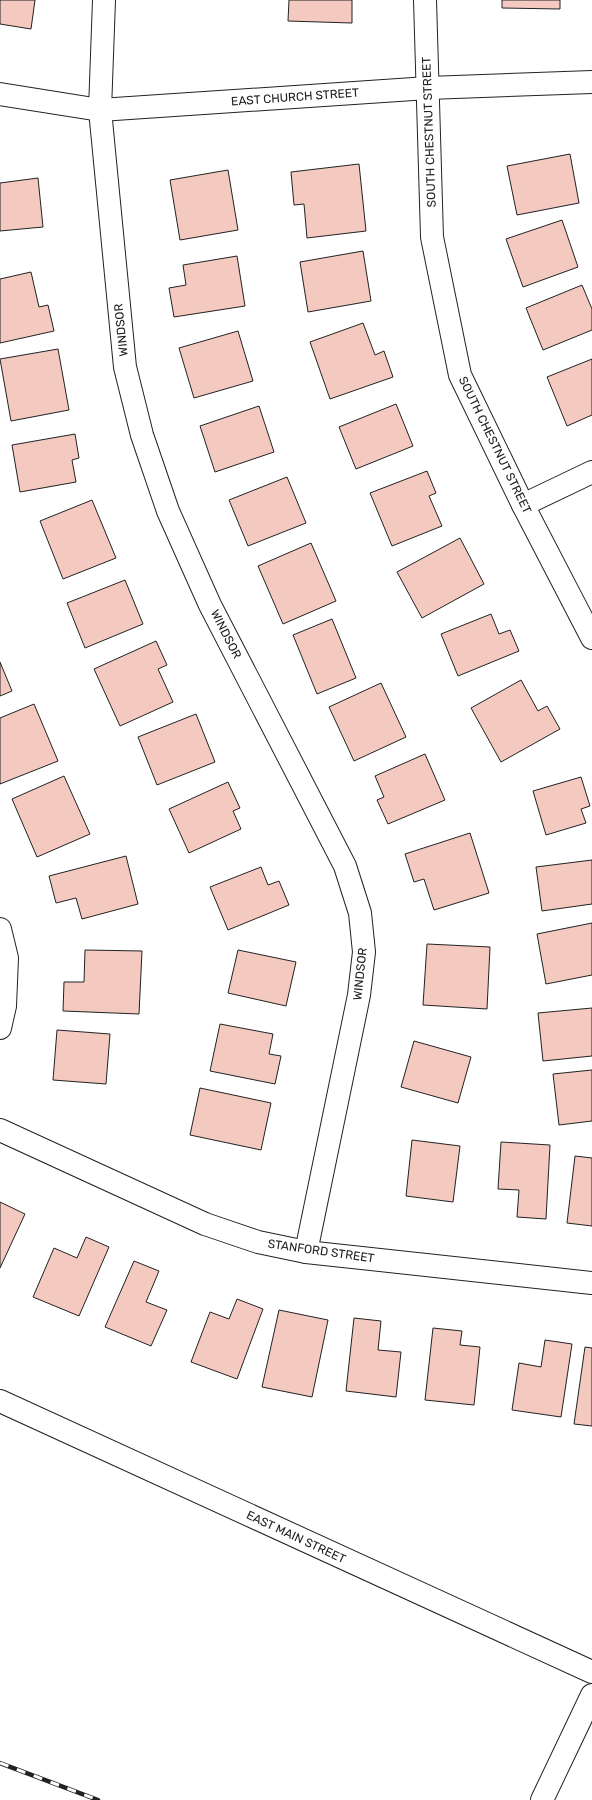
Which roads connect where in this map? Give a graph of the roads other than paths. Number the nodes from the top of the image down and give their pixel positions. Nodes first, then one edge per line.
1 (104, 0) edge
2 (425, 0) edge
3 (592, 82) edge
4 (428, 88) junction
5 (0, 94) edge
6 (100, 110) junction
7 (592, 472) edge
8 (523, 505) junction
9 (592, 638) edge
10 (0, 929) edge
11 (0, 1028) edge
12 (0, 1130) edge
13 (306, 1252) junction
14 (592, 1283) edge
15 (0, 1401) edge
16 (592, 1672) edge
17 (592, 1695) edge
18 (542, 1800) edge

1 - 6 street, WINDSOR
2 - 4 street, SOUTH CHESTNUT STREET
3 - 4 street, EAST CHURCH STREET
4 - 6 street, EAST CHURCH STREET
4 - 8 street, SOUTH CHESTNUT STREET
5 - 6 street, EAST CHURCH STREET
6 - 13 street, WINDSOR
7 - 8 street
8 - 9 street, SOUTH CHESTNUT STREET
10 - 11 street
12 - 13 street, STANFORD STREET
13 - 14 street, STANFORD STREET
15 - 16 street, EAST MAIN STREET
17 - 18 street

